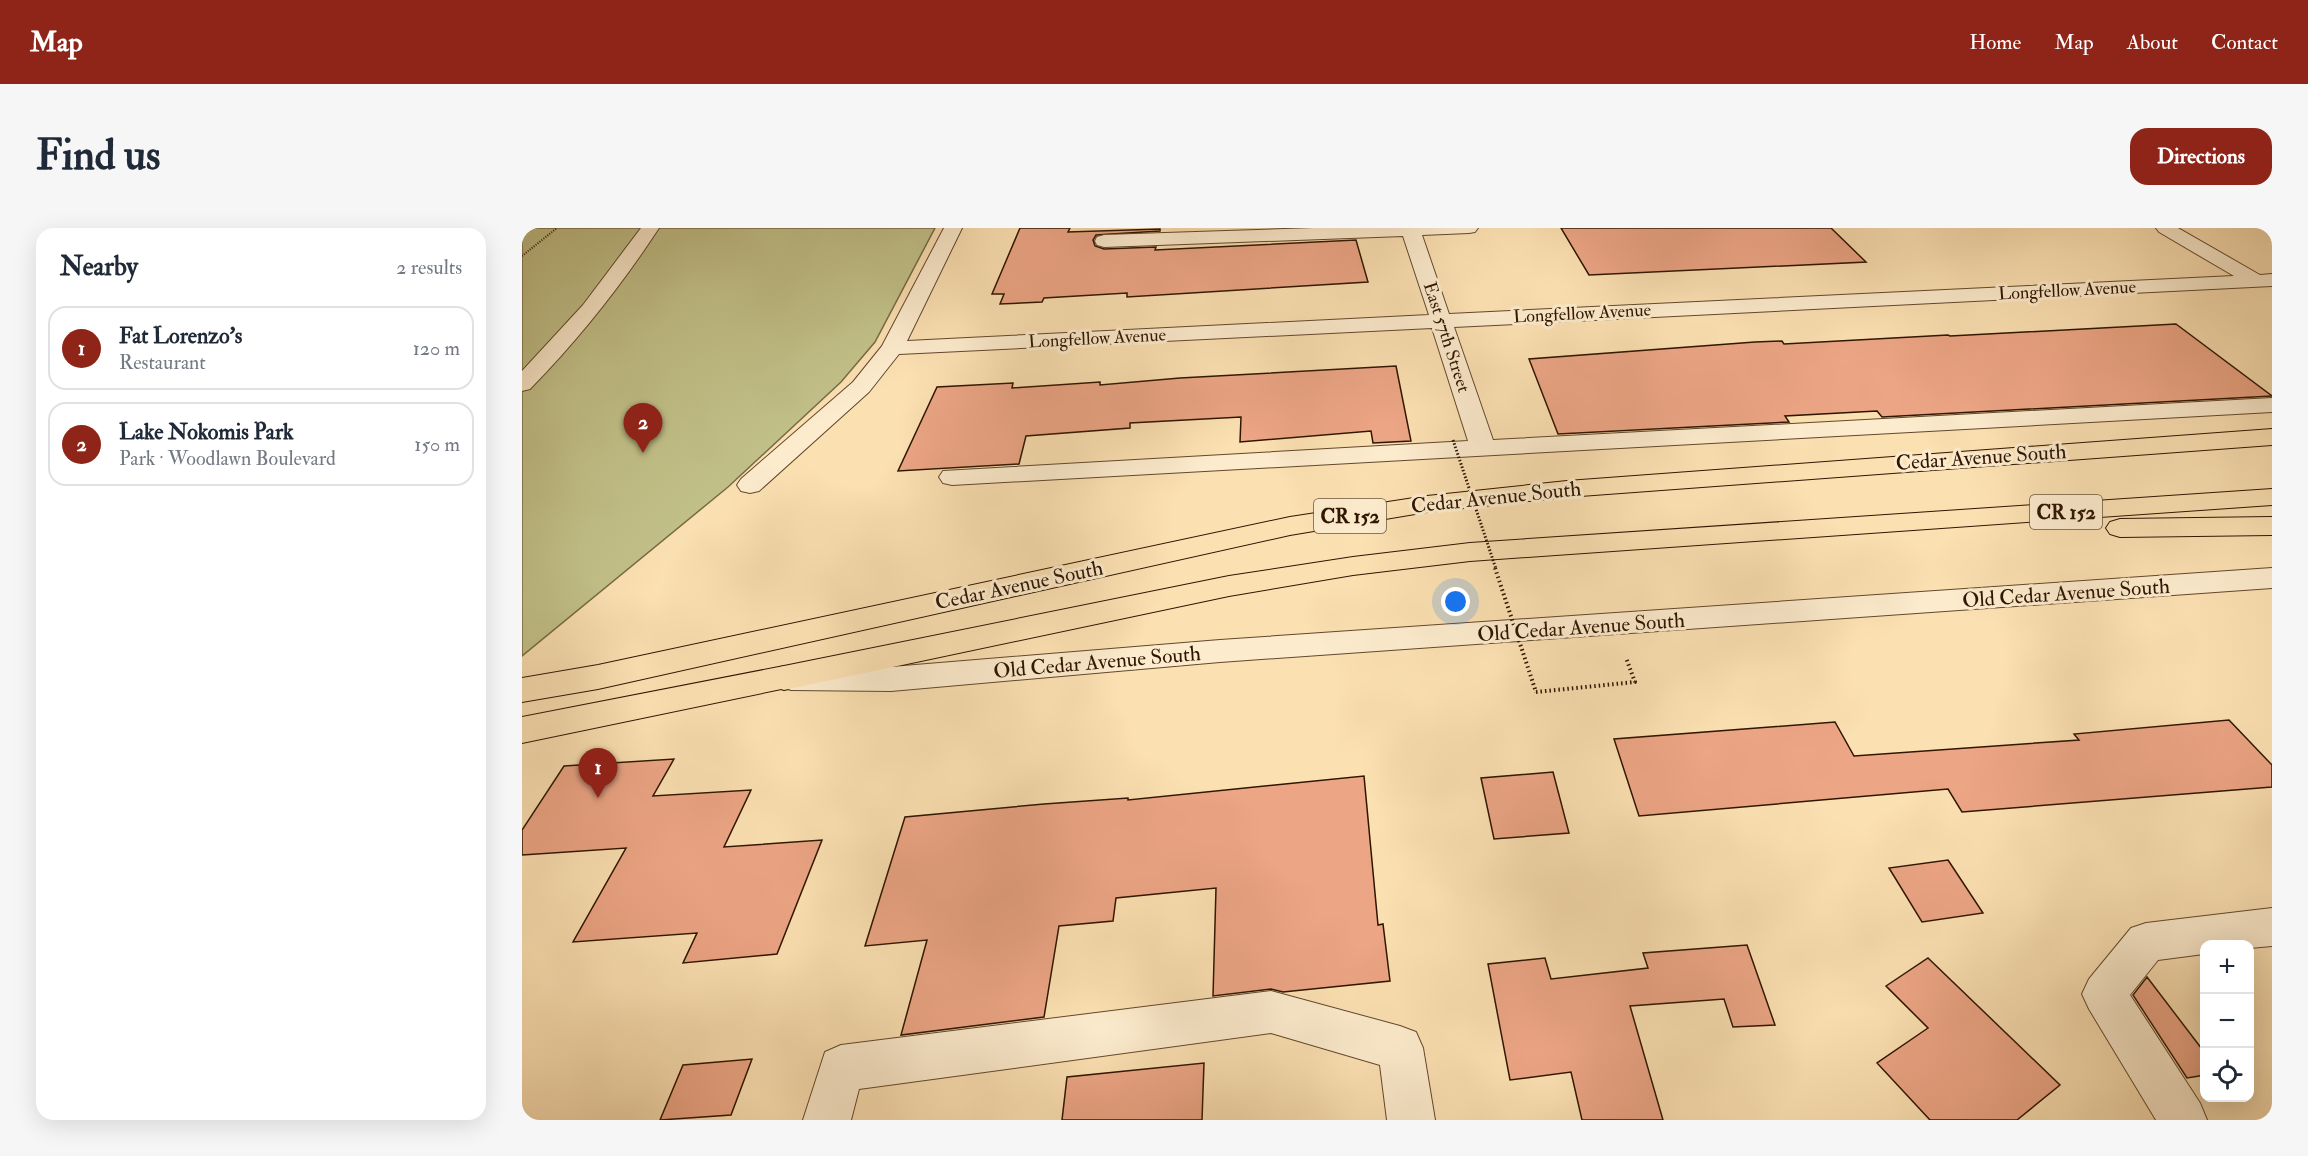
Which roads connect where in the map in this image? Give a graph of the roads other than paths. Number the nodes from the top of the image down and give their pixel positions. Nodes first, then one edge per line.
1 (650, 228) edge
2 (953, 228) edge
3 (1469, 228) edge
4 (2165, 228) edge
5 (1411, 229) edge
6 (1104, 241) dead end
7 (2267, 283) edge
8 (1442, 319) junction
9 (892, 348) junction
10 (522, 384) edge
11 (2272, 405) edge
12 (2272, 437) edge
13 (1483, 447) junction
14 (952, 477) dead end
15 (750, 484) dead end
16 (2272, 497) edge
17 (2272, 526) edge
18 (1860, 527) junction
19 (2272, 578) edge
20 (784, 678) junction
21 (522, 690) edge
22 (522, 730) edge
23 (2272, 927) edge
24 (827, 1120) edge
25 (1411, 1120) edge
26 (2183, 1120) edge

1 - 10 street
2 - 9 street
3 - 5 street
4 - 7 street
5 - 6 street
5 - 8 street, East 57th Street
7 - 8 street, Longfellow Avenue
8 - 9 street, Longfellow Avenue
8 - 13 street, East 57th Street
9 - 15 street
11 - 13 street
12 - 21 main road, Cedar Avenue South / CR 152
13 - 14 street
16 - 18 main road, Cedar Avenue South / CR 152
17 - 18 main road
18 - 20 main road, Cedar Avenue South / CR 152
19 - 20 street, Old Cedar Avenue South
20 - 22 main road, Cedar Avenue South / CR 152
23 - 26 street
24 - 25 street

